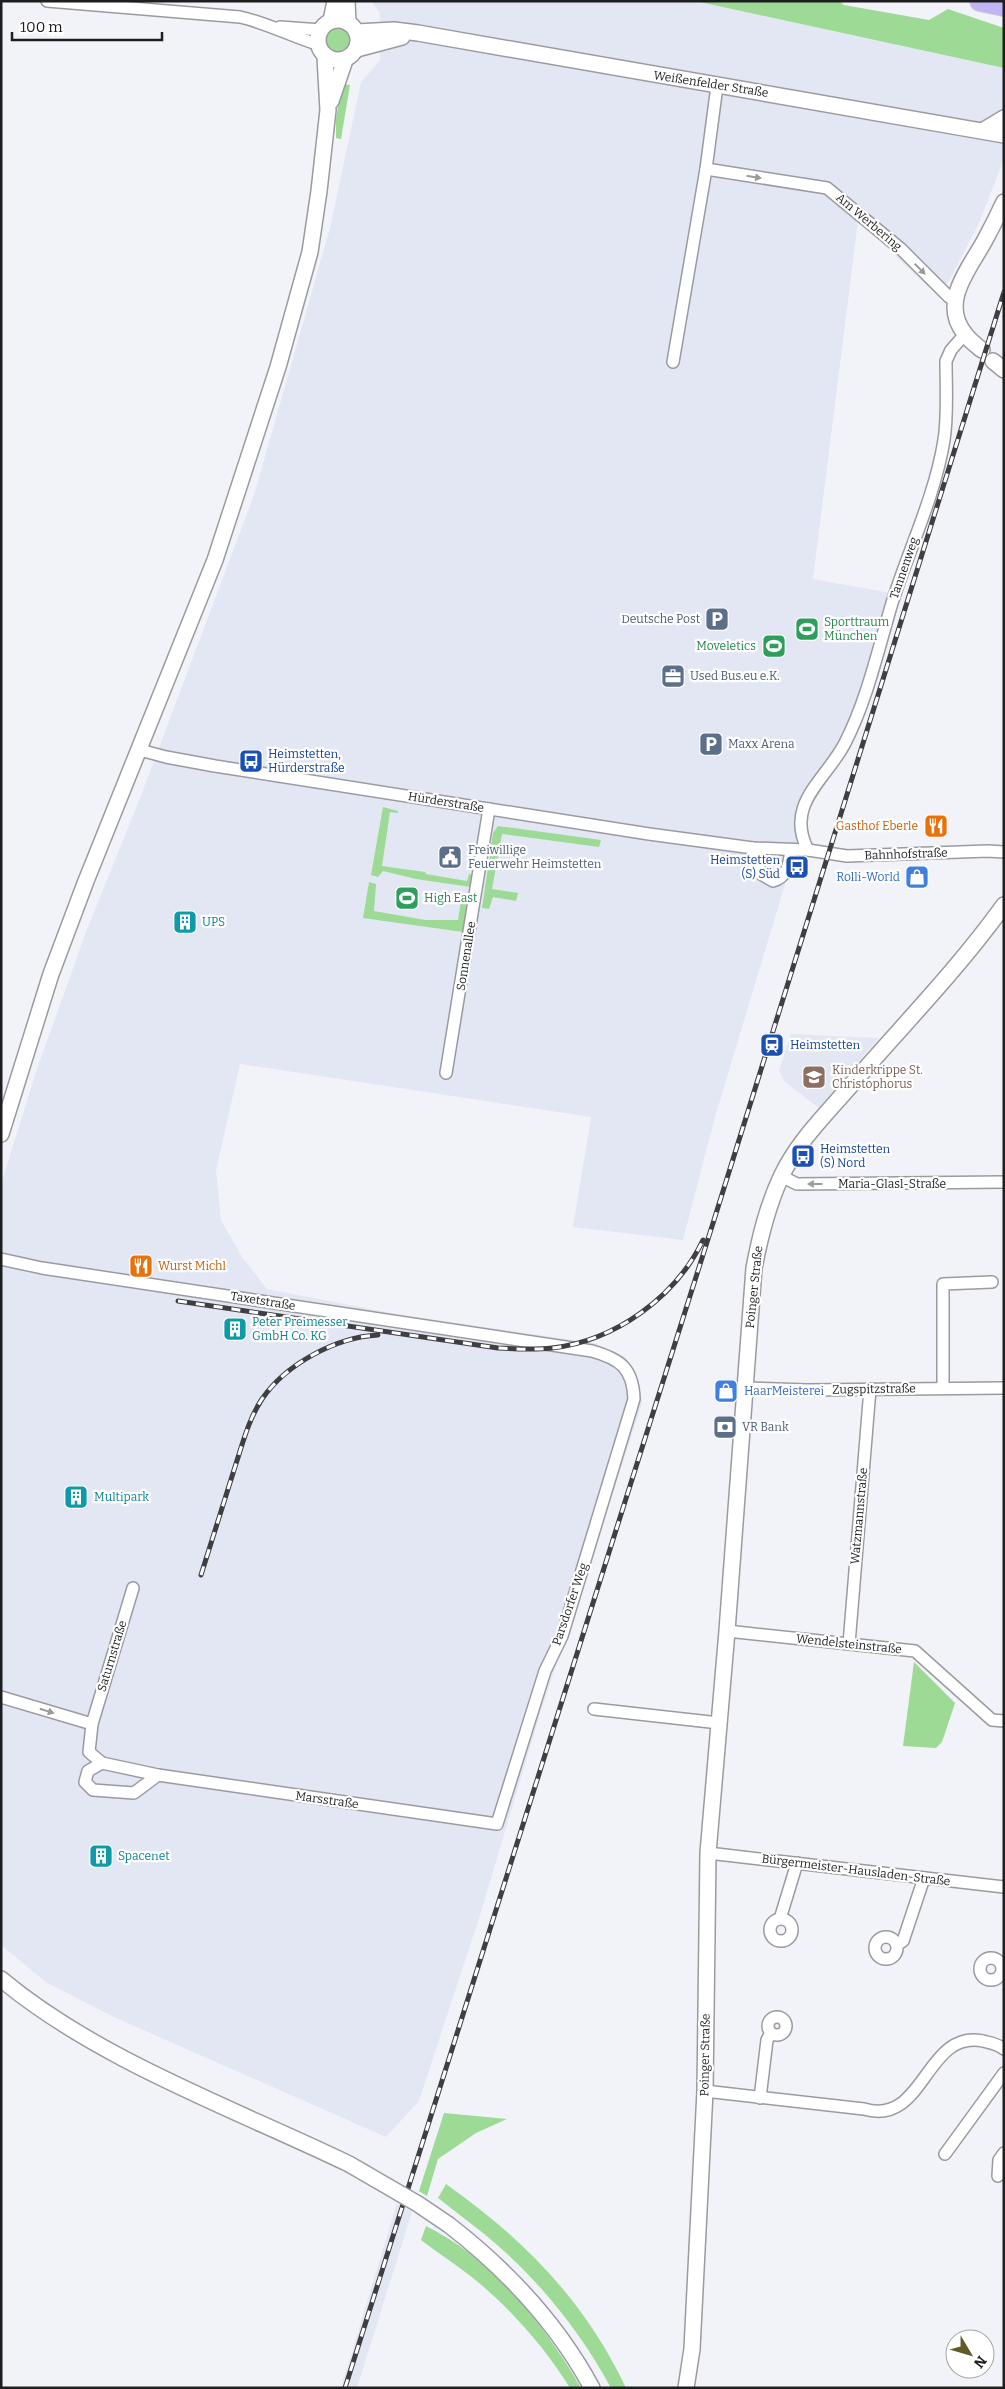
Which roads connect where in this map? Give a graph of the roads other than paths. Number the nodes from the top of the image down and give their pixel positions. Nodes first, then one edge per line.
1 (47, 1) edge
2 (335, 1) edge
3 (346, 1) edge
4 (980, 1) edge
5 (1004, 6) edge
6 (352, 27) junction
7 (418, 33) junction
8 (324, 38) junction
9 (357, 49) junction
10 (345, 60) junction
11 (717, 86) junction
12 (328, 110) junction
13 (1004, 118) edge
14 (984, 130) junction
15 (1004, 134) edge
16 (706, 169) junction
17 (1004, 202) edge
18 (955, 300) junction
19 (965, 334) junction
20 (982, 350) dead end
21 (673, 362) dead end
22 (140, 750) junction
23 (489, 809) junction
24 (754, 848) junction
25 (791, 850) junction
26 (808, 850) junction
27 (1004, 852) edge
28 (1004, 905) edge
29 (446, 1073) dead end
30 (1, 1134) edge
31 (781, 1176) junction
32 (1004, 1182) edge
33 (1, 1259) edge
34 (992, 1282) dead end
35 (634, 1380) joint
36 (745, 1388) junction
37 (942, 1388) junction
38 (1004, 1388) edge
39 (870, 1389) junction
40 (133, 1588) dead end
41 (727, 1631) junction
42 (849, 1644) junction
43 (1, 1697) edge
44 (594, 1709) dead end
45 (1004, 1721) edge
46 (719, 1723) junction
47 (92, 1724) junction
48 (102, 1763) junction
49 (158, 1775) junction
50 (497, 1824) joint
51 (708, 1853) junction
52 (797, 1863) junction
53 (924, 1878) junction
54 (1004, 1887) edge
55 (780, 1919) dead end
56 (897, 1945) dead end
57 (1, 1979) edge
58 (771, 2033) dead end
59 (1004, 2050) edge
60 (1004, 2073) edge
61 (705, 2091) junction
62 (760, 2098) junction
63 (1004, 2153) edge
64 (945, 2154) dead end
65 (997, 2176) edge
66 (592, 2388) edge
67 (686, 2388) edge

1 - 8 street
2 - 8 street
3 - 6 street
4 - 5 highway
6 - 7 street, Weißenfelder Straße
6 - 8 street, Weißenfelder Straße
6 - 9 street
7 - 9 street, Weißenfelder Straße
7 - 11 street, Weißenfelder Straße
8 - 10 street
8 - 12 street
9 - 10 street
10 - 12 street
11 - 14 street, Weißenfelder Straße
11 - 16 street
12 - 22 street
13 - 14 street
14 - 15 street, Weißenfelder Straße
16 -> 18 street, Am Werbering
16 - 21 street
17 - 18 street
18 - 19 street
19 - 20 street
19 - 26 street, Tannenweg
22 - 23 street, Hürderstraße
22 - 30 street
23 - 24 street, Hürderstraße
23 - 29 street, Sonnenallee
24 - 25 street, Hürderstraße
24 - 25 street
25 - 26 street, Hürderstraße
26 - 27 street, Bahnhofstraße
28 - 31 street, Poinger Straße
32 -> 31 street, Maria-Glasl-Straße
31 - 36 street, Poinger Straße
33 - 35 street, Taxetstraße
34 - 37 street
35 - 50 street, Parsdorfer Weg
36 - 39 street, Zugspitzstraße
36 - 41 street, Poinger Straße
37 - 38 street, Zugspitzstraße
37 - 39 street, Zugspitzstraße
39 - 42 street, Watzmannstraße
40 - 47 street, Saturnstraße
41 - 42 street, Wendelsteinstraße
41 - 46 street, Poinger Straße
42 - 45 street, Wendelsteinstraße
43 -> 47 street
44 - 46 street
46 - 51 street, Poinger Straße
47 - 48 street
48 - 49 street, Marsstraße
48 - 49 street
49 - 50 street, Marsstraße
51 - 52 street, Bürgermeister-Hausladen-Straße
51 - 61 street, Poinger Straße
52 - 53 street, Bürgermeister-Hausladen-Straße
52 - 55 street
53 - 54 street, Bürgermeister-Hausladen-Straße
53 - 56 street
57 - 66 street, bridge
58 - 62 street
59 - 62 street
60 - 64 street
61 - 62 street
61 - 67 street, Poinger Straße
63 - 65 street

